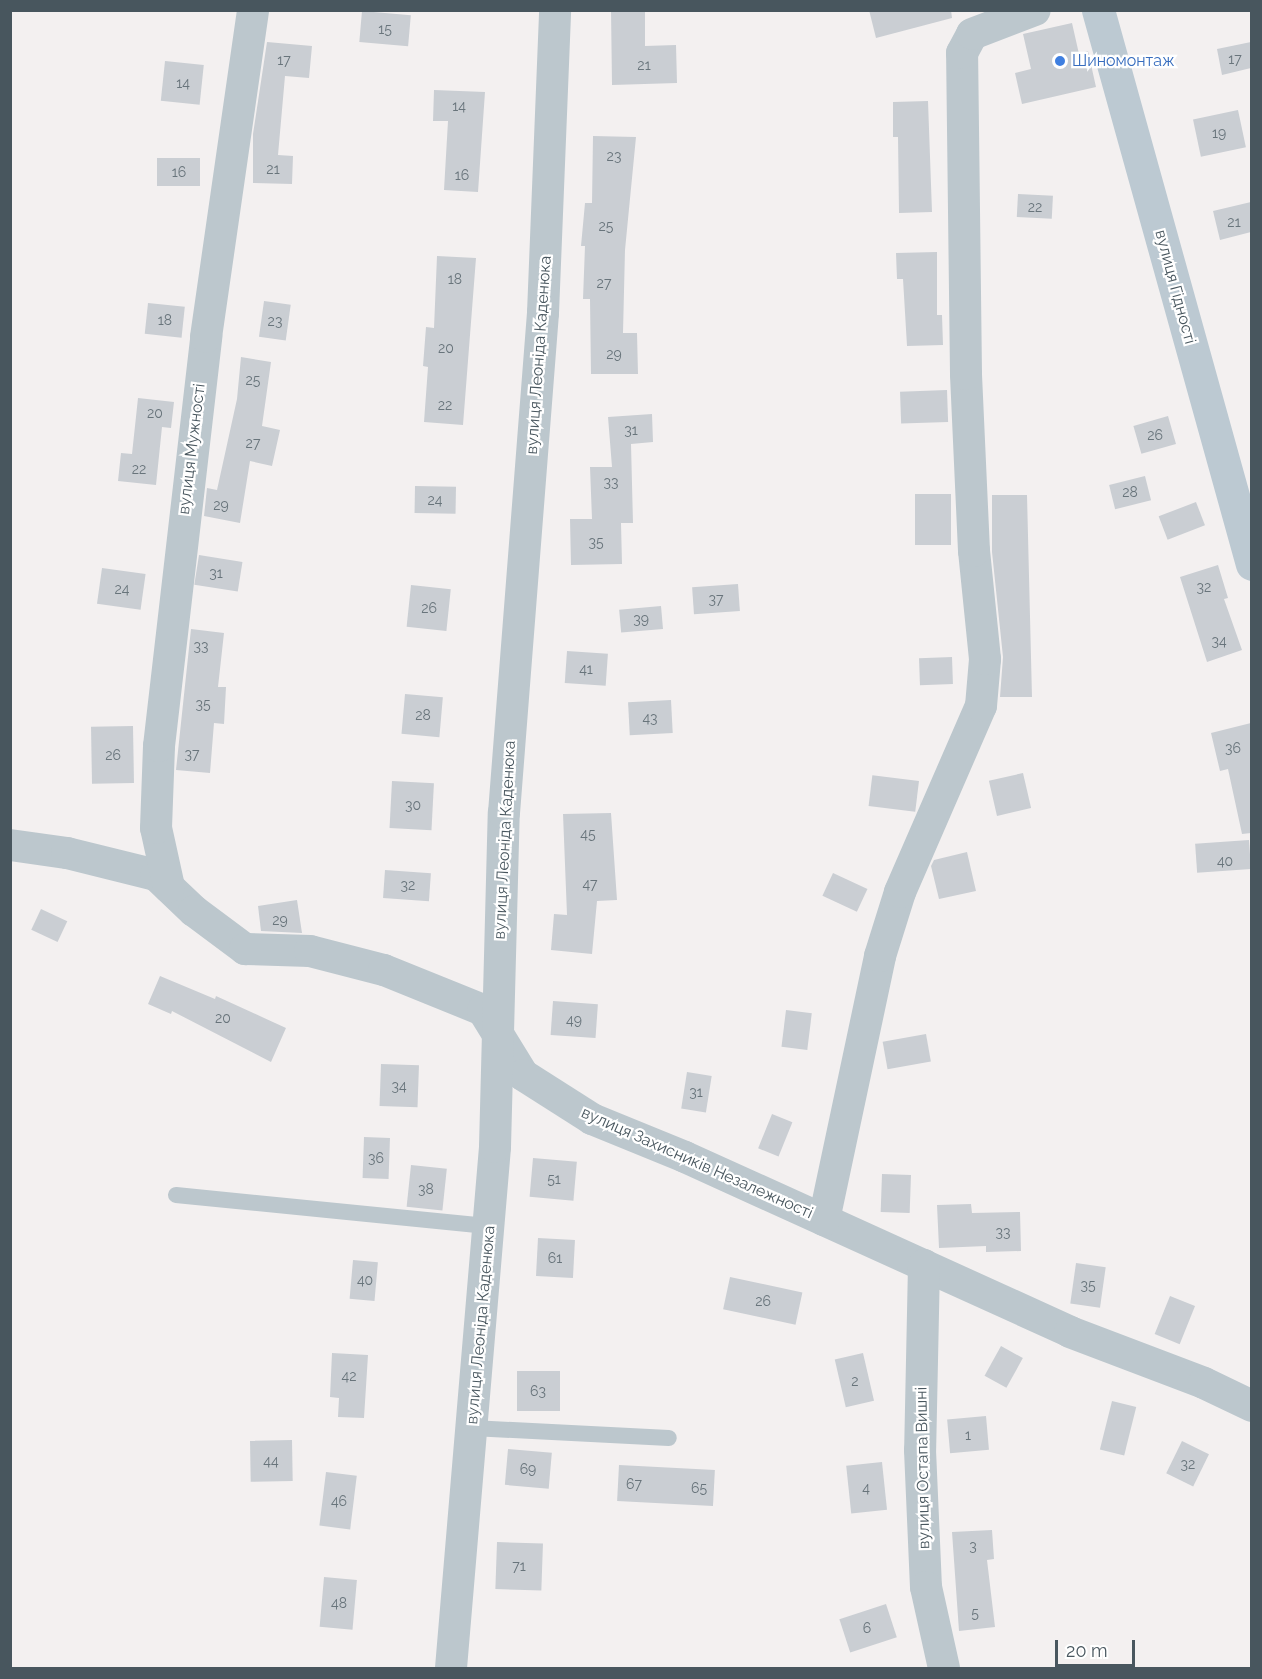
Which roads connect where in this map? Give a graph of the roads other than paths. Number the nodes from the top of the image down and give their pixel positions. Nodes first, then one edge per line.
1 (253, 10) edge
2 (555, 10) edge
3 (1035, 10) edge
4 (1098, 10) edge
5 (1251, 564) edge
6 (10, 846) edge
7 (169, 887) junction
8 (496, 1031) junction
9 (176, 1195) dead end
10 (824, 1220) junction
11 (489, 1226) junction
12 (924, 1265) junction
13 (1251, 1407) edge
14 (472, 1428) junction
15 (669, 1438) dead end
16 (451, 1668) edge
17 (944, 1668) edge

1 - 7 street, вулиця Мужності
2 - 8 street, вулиця Леоніда Каденюка
3 - 10 street
4 - 5 street, вулиця Гідності
6 - 7 street, вулиця Захисників Незалежності
7 - 8 street, вулиця Захисників Незалежності
8 - 10 street, вулиця Захисників Незалежності
8 - 11 street, вулиця Леоніда Каденюка
9 - 11 lane
10 - 12 street, вулиця Захисників Незалежності
11 - 14 street, вулиця Леоніда Каденюка
12 - 13 street, вулиця Захисників Незалежності
12 - 17 street, вулиця Остапа Вишні
14 - 15 lane
14 - 16 street, вулиця Леоніда Каденюка

